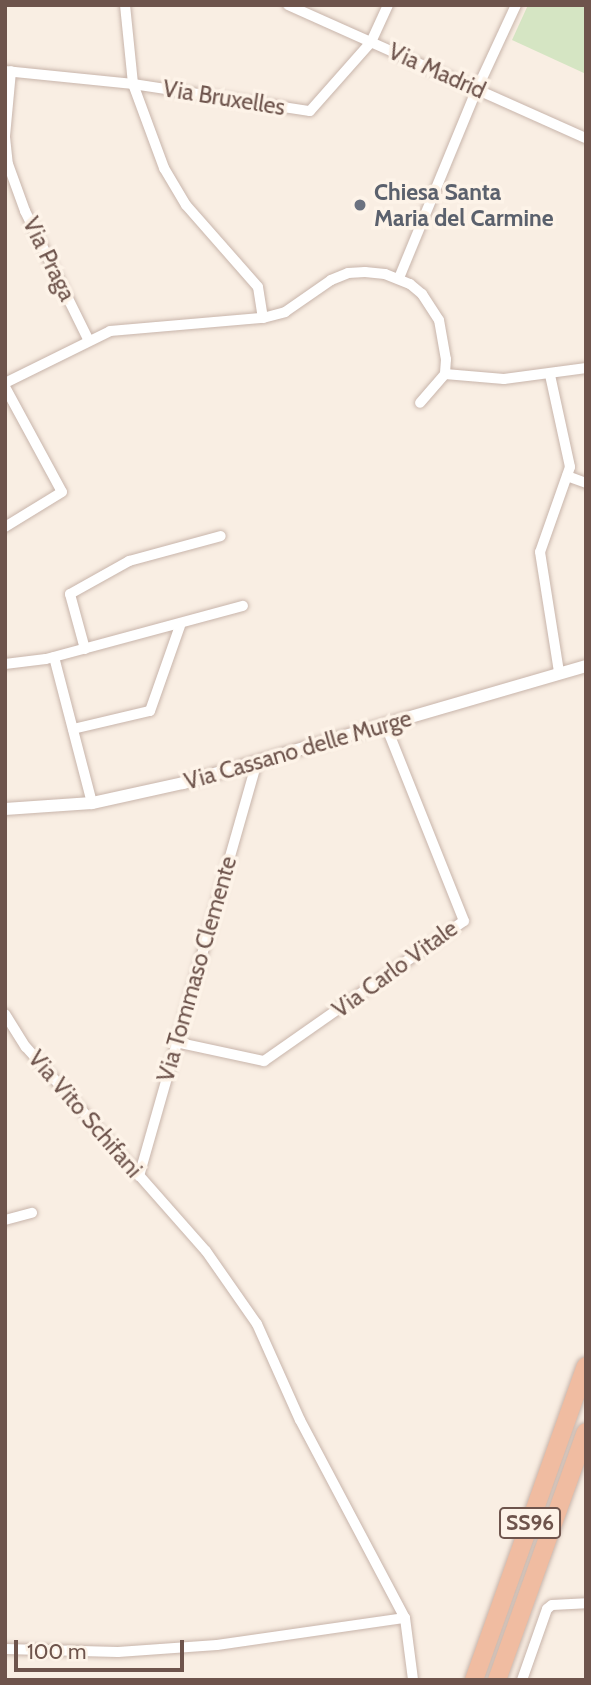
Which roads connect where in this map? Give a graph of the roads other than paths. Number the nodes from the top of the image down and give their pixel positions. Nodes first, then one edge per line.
1 (125, 5) edge
2 (288, 5) edge
3 (388, 5) edge
4 (516, 5) edge
5 (371, 42) junction
6 (8, 71) edge
7 (133, 84) junction
8 (477, 89) junction
9 (5, 137) edge
10 (586, 138) edge
11 (399, 278) junction
12 (263, 318) junction
13 (88, 339) junction
14 (586, 368) edge
15 (445, 374) junction
16 (550, 375) junction
17 (5, 385) edge
18 (420, 403) dead end
19 (567, 476) junction
20 (586, 483) edge
21 (5, 527) edge
22 (221, 536) dead end
23 (243, 607) dead end
24 (181, 623) junction
25 (85, 649) junction
26 (54, 657) junction
27 (5, 664) edge
28 (586, 666) edge
29 (559, 672) junction
30 (386, 726) junction
31 (73, 729) junction
32 (257, 762) junction
33 (92, 803) junction
34 (5, 809) edge
35 (5, 1014) edge
36 (175, 1042) junction
37 (139, 1176) junction
38 (32, 1213) dead end
39 (5, 1220) edge
40 (586, 1366) edge
41 (586, 1432) edge
42 (586, 1603) edge
43 (405, 1618) junction
44 (5, 1649) edge
45 (413, 1680) edge
46 (474, 1680) edge
47 (497, 1680) edge
48 (522, 1680) edge

1 - 7 street
2 - 5 street, Via Madrid
3 - 5 street, Via Bruxelles
4 - 8 street
5 - 7 street, Via Bruxelles
5 - 8 street, Via Madrid
6 - 7 street, Via Bruxelles
6 - 9 street, Via Praga
7 - 12 street
8 - 10 street, Via Madrid
8 - 11 street
9 - 13 street, Via Praga
11 - 12 street
11 - 15 street
12 - 13 street
13 - 17 street
14 - 16 street
15 - 16 street
15 - 18 street
16 - 19 street
17 - 21 street
19 - 20 street
19 - 29 street
22 - 25 street
23 - 24 street
24 - 25 street
24 - 31 street
25 - 26 street
26 - 27 street
26 - 31 street
28 - 29 street, Via Cassano delle Murge
29 - 30 street, Via Cassano delle Murge
30 - 32 street, Via Cassano delle Murge
30 - 36 street, Via Carlo Vitale
31 - 33 street
32 - 33 street, Via Cassano delle Murge
32 - 36 street, Via Tommaso Clemente
33 - 34 street, Via Cassano delle Murge
35 - 37 street, Via Vito Schifani
36 - 37 street, Via Tommaso Clemente
37 - 43 street, Via Vito Schifani
38 - 39 street
40 - 46 highway, SS96
41 - 47 highway, SS96
42 - 48 street
43 - 44 street
43 - 45 street

